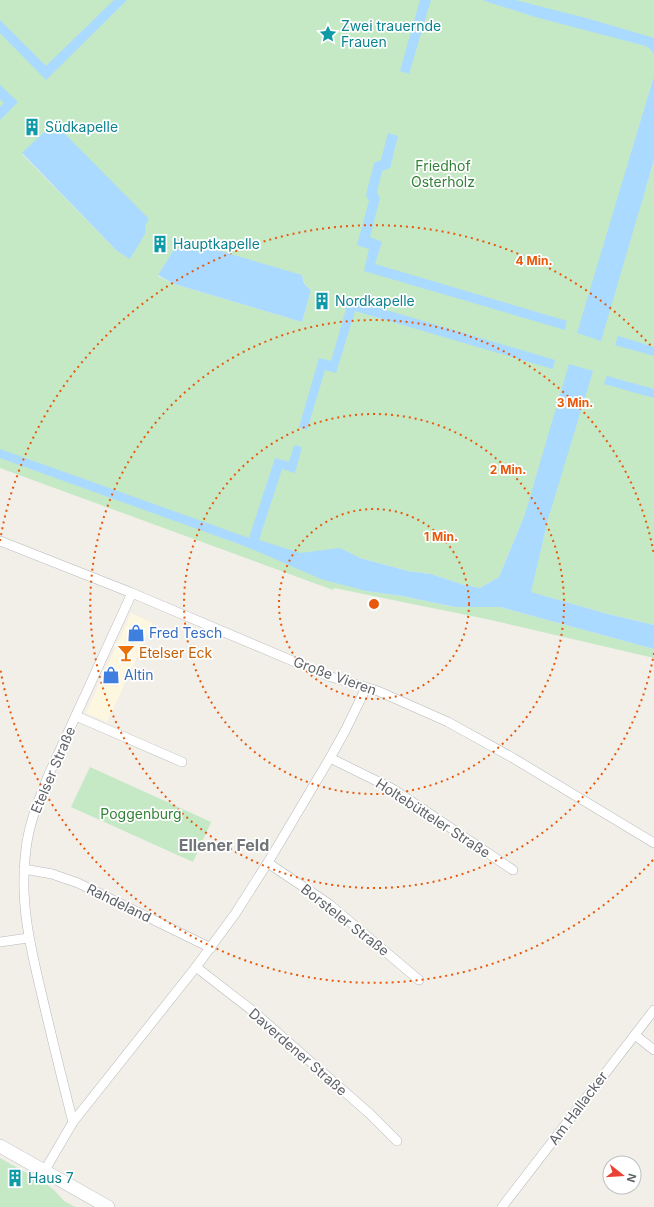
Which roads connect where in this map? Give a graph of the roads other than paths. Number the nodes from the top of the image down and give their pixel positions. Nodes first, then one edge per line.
1 (0, 541) edge
2 (132, 593) junction
3 (366, 688) junction
4 (76, 716) junction
5 (330, 758) junction
6 (182, 762) dead end
7 (654, 843) edge
8 (268, 863) junction
9 (24, 869) junction
10 (513, 870) dead end
11 (28, 938) junction
12 (0, 942) edge
13 (211, 948) junction
14 (196, 968) junction
15 (419, 980) dead end
16 (654, 1010) edge
17 (635, 1034) junction
18 (654, 1050) edge
19 (73, 1122) junction
20 (397, 1141) dead end
21 (0, 1146) edge
22 (44, 1170) junction
23 (108, 1207) edge
24 (502, 1207) edge

1 - 2 street, Große Vieren
2 - 3 street, Große Vieren
2 - 4 street, Etelser Straße
3 - 5 street
3 - 7 street, Große Vieren
4 - 6 street
4 - 9 street, Etelser Straße
5 - 8 street
5 - 10 street, Holtebütteler Straße
8 - 13 street
8 - 15 street, Borsteler Straße
9 - 11 street, Etelser Straße
9 - 13 street, Rahdeland
11 - 12 street
11 - 19 street, Etelser Straße
13 - 14 street
14 - 19 street
14 - 20 street, Daverdener Straße
16 - 17 street, Am Hallacker
17 - 18 street
17 - 24 street, Am Hallacker
19 - 22 street
21 - 22 main road
22 - 23 main road

